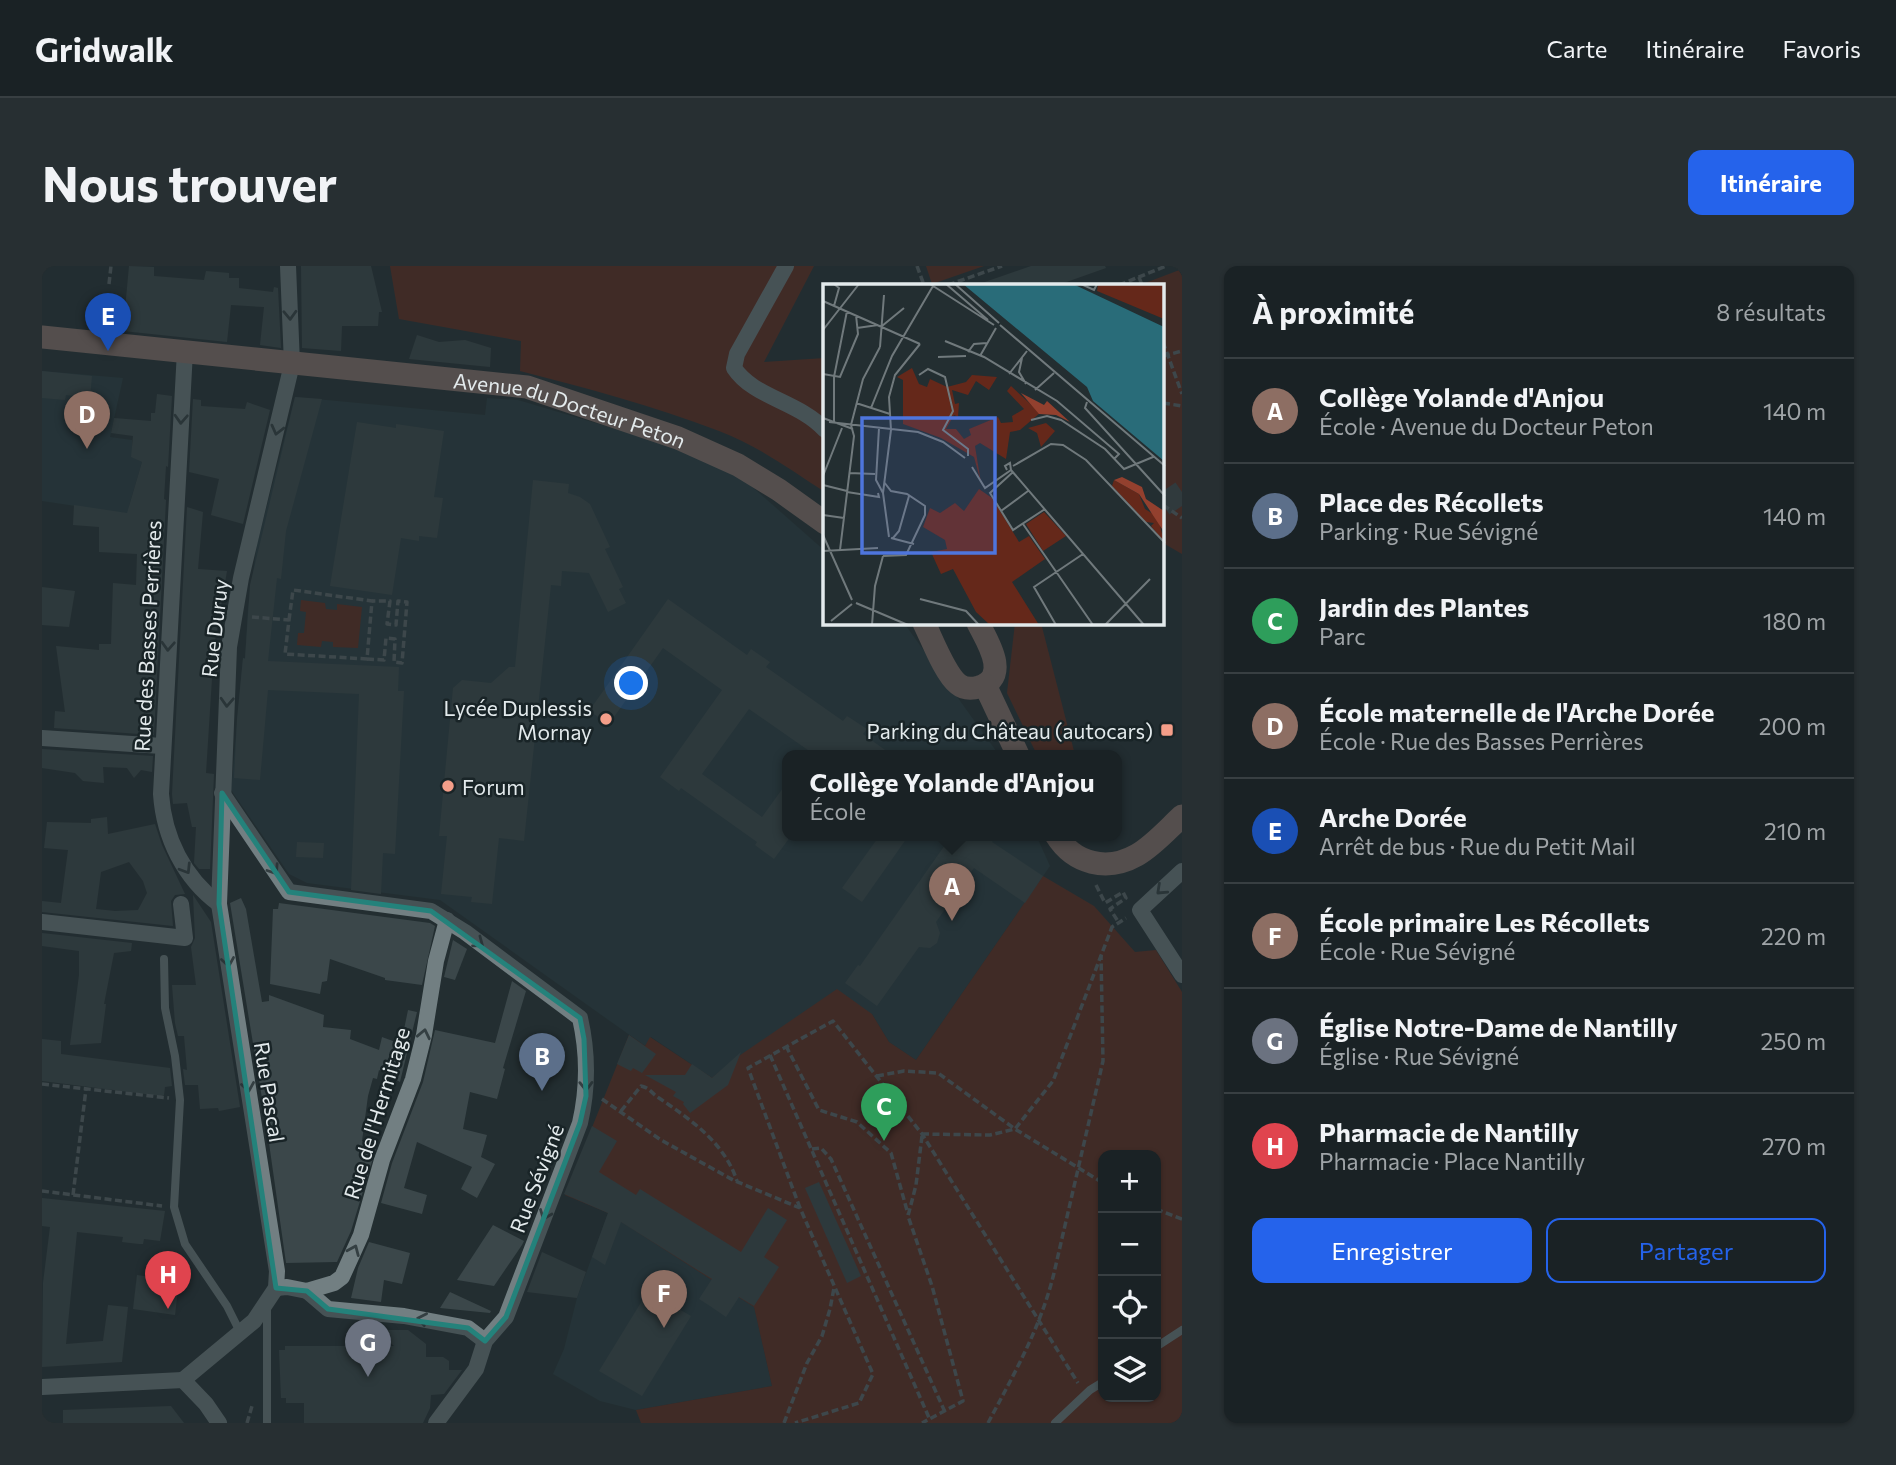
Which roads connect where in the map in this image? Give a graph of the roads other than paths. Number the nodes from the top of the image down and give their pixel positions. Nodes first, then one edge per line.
1 (288, 266) edge
2 (786, 266) edge
3 (42, 337) edge
4 (185, 351) junction
5 (292, 364) junction
6 (823, 428) edge
7 (823, 522) edge
8 (925, 625) edge
9 (982, 625) edge
10 (985, 685) junction
11 (42, 738) edge
12 (162, 746) junction
13 (1016, 750) edge
14 (222, 793) junction
15 (1182, 816) edge
16 (1060, 841) edge
17 (1182, 871) edge
18 (181, 904) dead end
19 (219, 904) junction
20 (447, 920) junction
21 (42, 922) edge
22 (164, 959) dead end
23 (1182, 975) edge
24 (276, 1287) junction
25 (307, 1292) junction
26 (267, 1303) junction
27 (1182, 1330) edge
28 (240, 1332) junction
29 (485, 1341) junction
30 (1161, 1344) edge
31 (183, 1380) junction
32 (1098, 1386) edge
33 (42, 1387) edge
34 (219, 1423) edge
35 (267, 1423) edge
36 (436, 1423) edge
37 (1055, 1423) edge

1 -> 5 street, Rue Duruy
2 - 6 street
3 - 4 street, Avenue du Docteur Peton
4 - 5 street, Avenue du Docteur Peton
4 -> 12 street, Rue des Basses Perrières
5 - 7 street, Avenue du Docteur Peton
5 -> 14 street, Rue Duruy
8 - 10 street
9 - 10 street
10 - 13 street
11 - 12 street
12 -> 19 street, Rue des Basses Perrières
14 - 19 street, Rue Duruy
14 -> 20 street
15 - 16 street
17 -> 23 street
18 - 21 street
19 -> 24 street, Rue Pascal
25 -> 20 street, Rue de l'Hermitage
20 -> 29 street, Rue Sévigné
22 - 28 lane
24 - 25 street
24 - 26 street
29 -> 25 street
26 - 28 street
26 - 35 lane
27 - 30 lane
28 - 31 street
29 - 36 street, Rue Sévigné
31 - 33 street
31 - 34 street
32 - 37 lane

